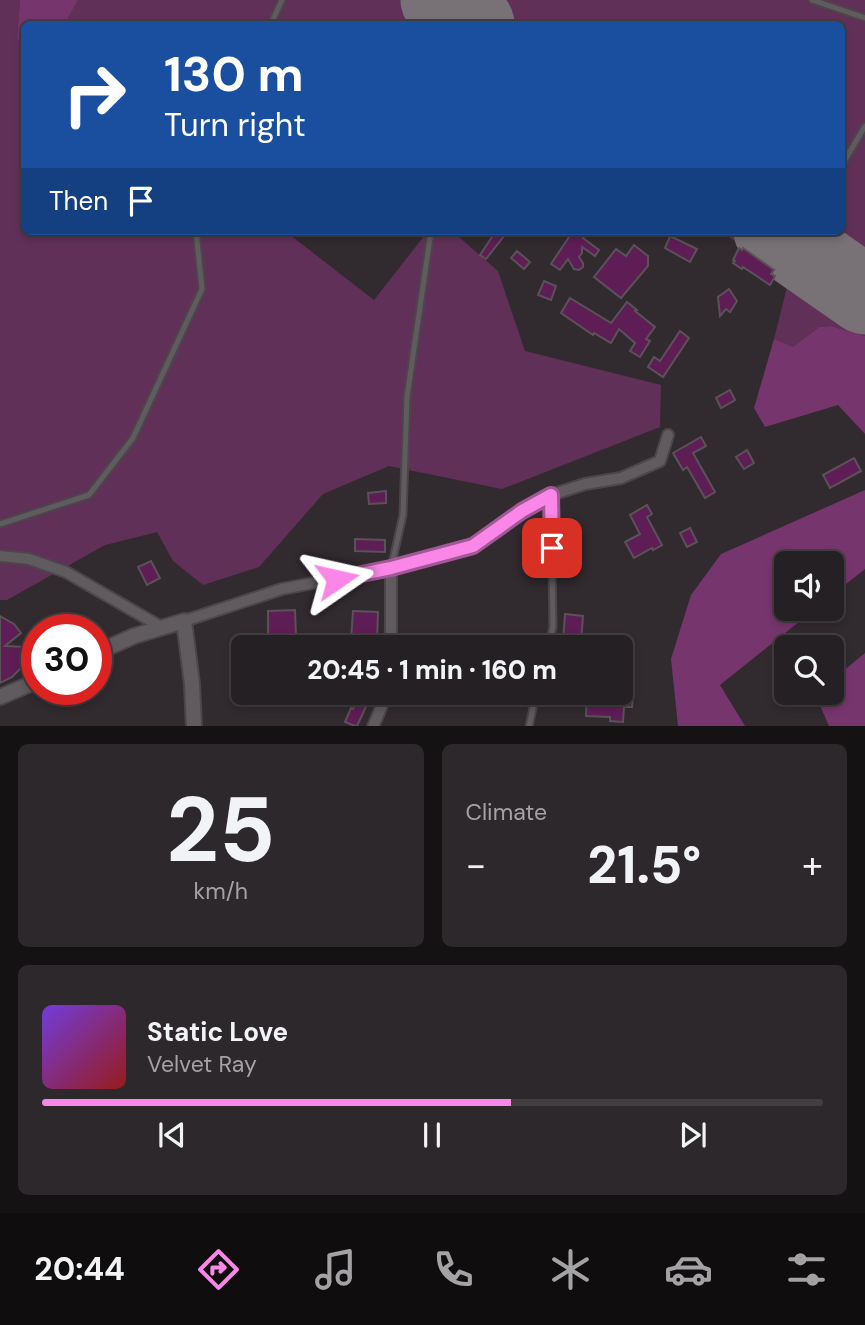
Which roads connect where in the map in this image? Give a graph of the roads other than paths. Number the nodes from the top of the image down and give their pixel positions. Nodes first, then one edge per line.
1 (282, 0) edge
2 (812, 0) edge
3 (865, 18) edge
4 (272, 21) edge
5 (865, 126) edge
6 (845, 160) edge
7 (196, 235) edge
8 (430, 235) edge
9 (668, 435) dead end
10 (551, 495) junction
11 (0, 524) edge
12 (0, 556) edge
13 (391, 568) junction
14 (184, 621) junction
15 (163, 628) junction
16 (391, 635) edge
17 (551, 635) edge
18 (112, 646) edge
19 (21, 688) edge
20 (0, 697) edge
21 (382, 705) edge
22 (533, 705) edge
23 (194, 726) edge
24 (373, 726) edge
25 (529, 726) edge

1 - 4 lane
2 - 3 lane
5 - 6 lane
7 - 11 lane
8 - 13 lane
9 - 10 street
10 - 13 street
10 - 17 lane
12 - 15 street
13 - 14 street
13 - 16 street
14 - 15 street
14 - 23 street
15 - 18 street
19 - 20 street
21 - 24 street
22 - 25 lane

